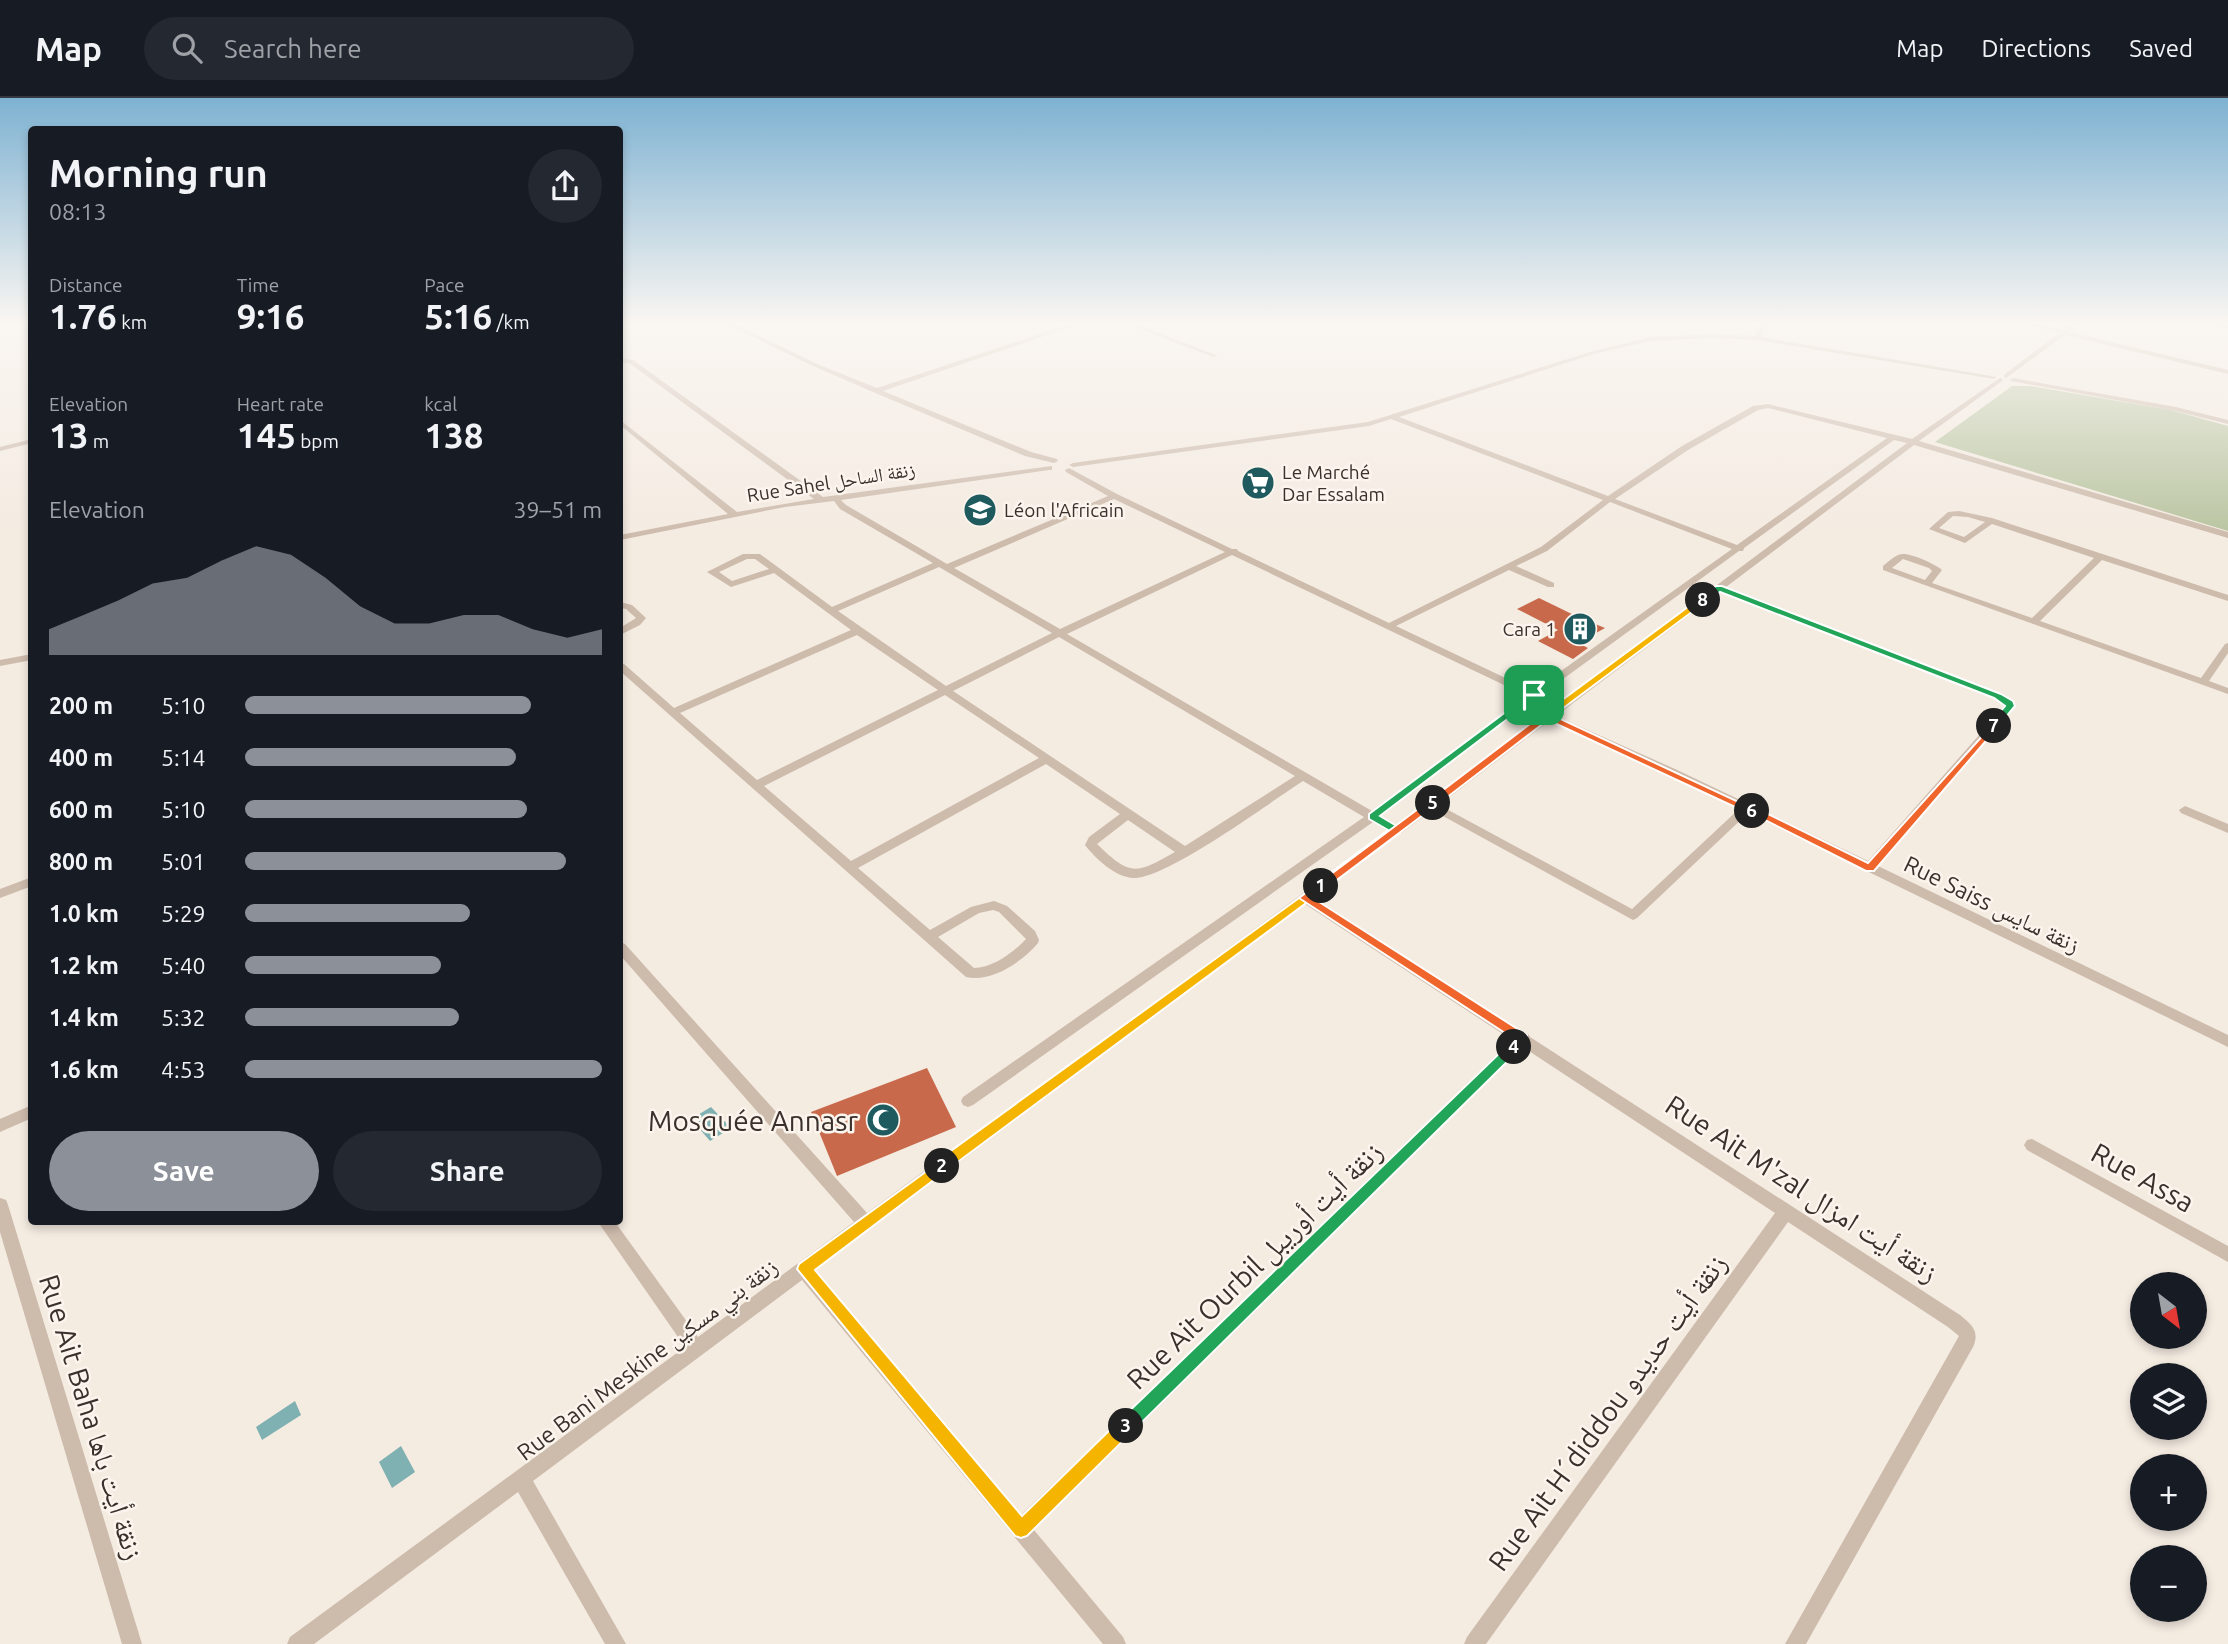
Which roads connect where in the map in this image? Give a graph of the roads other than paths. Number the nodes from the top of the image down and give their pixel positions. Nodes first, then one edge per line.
1 (676, 394) edge
2 (882, 394) edge
3 (1465, 394) edge
4 (1980, 394) edge
5 (2096, 394) edge
6 (1392, 417) junction
7 (2228, 422) edge
8 (623, 424) edge
9 (1894, 436) junction
10 (28, 442) edge
11 (1913, 442) junction
12 (0, 449) edge
13 (1051, 465) junction
14 (1071, 468) junction
15 (1114, 496) junction
16 (836, 498) junction
17 (1609, 499) junction
18 (821, 500) junction
19 (735, 515) junction
20 (1990, 522) junction
21 (623, 527) edge
22 (2228, 535) edge
23 (631, 536) junction
24 (623, 537) edge
25 (1740, 549) junction
26 (1234, 551) junction
27 (2100, 557) junction
28 (944, 566) junction
29 (1510, 567) junction
30 (775, 570) junction
31 (1551, 584) dead end
32 (1927, 584) dead end
33 (1719, 588) junction
34 (2228, 598) edge
35 (623, 606) edge
36 (831, 611) junction
37 (2034, 622) junction
38 (1390, 626) junction
39 (623, 630) edge
40 (858, 631) junction
41 (1060, 633) junction
42 (2228, 646) edge
43 (28, 658) edge
44 (0, 663) edge
45 (623, 669) edge
46 (2203, 682) junction
47 (948, 691) junction
48 (2228, 691) edge
49 (1534, 695) junction
50 (1559, 707) junction
51 (674, 712) junction
52 (1547, 716) junction
53 (1046, 759) junction
54 (1302, 776) junction
55 (756, 785) junction
56 (1431, 805) junction
57 (1747, 808) junction
58 (2185, 810) dead end
59 (1128, 814) junction
60 (1373, 816) junction
61 (2228, 829) edge
62 (1396, 830) junction
63 (1183, 851) junction
64 (850, 867) junction
65 (1870, 868) junction
66 (28, 883) edge
67 (0, 894) edge
68 (1305, 898) junction
69 (930, 935) junction
70 (623, 950) edge
71 (1523, 1038) junction
72 (2228, 1041) edge
73 (968, 1101) dead end
74 (28, 1113) edge
75 (0, 1126) edge
76 (2032, 1145) dead end
77 (0, 1205) edge
78 (1785, 1213) junction
79 (865, 1223) junction
80 (608, 1225) edge
81 (2228, 1255) edge
82 (804, 1269) junction
83 (696, 1348) junction
84 (521, 1479) junction
85 (1021, 1529) junction
86 (132, 1644) edge
87 (297, 1644) edge
88 (616, 1644) edge
89 (1116, 1644) edge
90 (1474, 1644) edge
91 (1795, 1644) edge

1 - 18 street
2 - 13 street
3 - 6 street
4 - 11 street, Rue Bani Meskine زنقة بني مسكين
5 - 7 street
6 - 14 street
6 - 17 street
8 - 19 street
9 - 11 street
9 - 17 street
9 - 25 street
10 - 12 street
11 - 22 street
11 - 33 street, Rue Bani Meskine زنقة بني مسكين
13 - 14 street
13 - 16 street, Rue Sahel زنقة الساحل
14 - 15 street
15 - 26 street
15 - 28 street
16 - 18 street, Rue Sahel زنقة الساحل
16 - 28 street
17 - 25 street
17 - 29 street
18 - 19 street, Rue Sahel زنقة الساحل
19 - 23 street, Rue Sahel زنقة الساحل
20 - 20 street
20 - 27 street
21 - 23 street
23 - 24 street, Rue Sahel زنقة الساحل
25 - 49 street
26 - 38 street
26 - 41 street
27 - 34 street
27 - 37 street
28 - 36 street
28 - 41 street
29 - 31 street
29 - 38 street
30 - 30 street
30 - 36 street
32 - 37 street
33 - 50 street, Rue Bani Meskine زنقة بني مسكين
33 - 65 street
35 - 39 street
36 - 40 street
37 - 46 street
38 - 49 street
40 - 47 street
40 - 51 street
41 - 47 street
41 - 54 street
42 - 46 street
43 - 44 street
45 - 51 street
46 - 48 street
47 - 53 street
47 - 55 street
49 - 50 street
49 - 60 street
50 - 52 street, Rue Bani Meskine زنقة بني مسكين
51 - 55 street
52 - 56 street, Rue Bani Meskine زنقة بني مسكين
52 - 57 street, Rue Saiss زنقة سايس
53 - 59 street
53 - 64 street
54 - 60 street
54 - 63 street
55 - 64 street
56 - 57 street
56 - 62 street, Rue Bani Meskine زنقة بني مسكين
57 - 65 street, Rue Saiss زنقة سايس
58 - 61 street
59 - 63 street
59 - 63 street
60 - 62 street
60 - 73 street
62 - 68 street, Rue Bani Meskine زنقة بني مسكين
64 - 69 street
65 - 72 street, Rue Saiss زنقة سايس
66 - 67 street
68 - 71 street, Rue Ait M'zal زنقة أيت امزال
68 - 79 street, Rue Bani Meskine زنقة بني مسكين
69 - 69 street
70 - 79 street
71 - 78 street, Rue Ait M'zal زنقة أيت امزال
71 - 85 street, Rue Ait Ourbil زنقة أيت أوريبل
74 - 75 street
76 - 81 street, Rue Assa
77 - 86 street, Rue Ait Baha زنقة أيت باها
78 - 90 street, Rue Ait H´diddou زنقة أيت حديدو
78 - 91 street, Rue Ait M'zal زنقة أيت امزال
79 - 82 street, Rue Bani Meskine زنقة بني مسكين
80 - 83 street
82 - 83 street, Rue Bani Meskine زنقة بني مسكين
82 - 85 street
83 - 84 street, Rue Bani Meskine زنقة بني مسكين
84 - 87 street, Rue Bani Meskine زنقة بني مسكين
84 - 88 street
85 - 89 street

